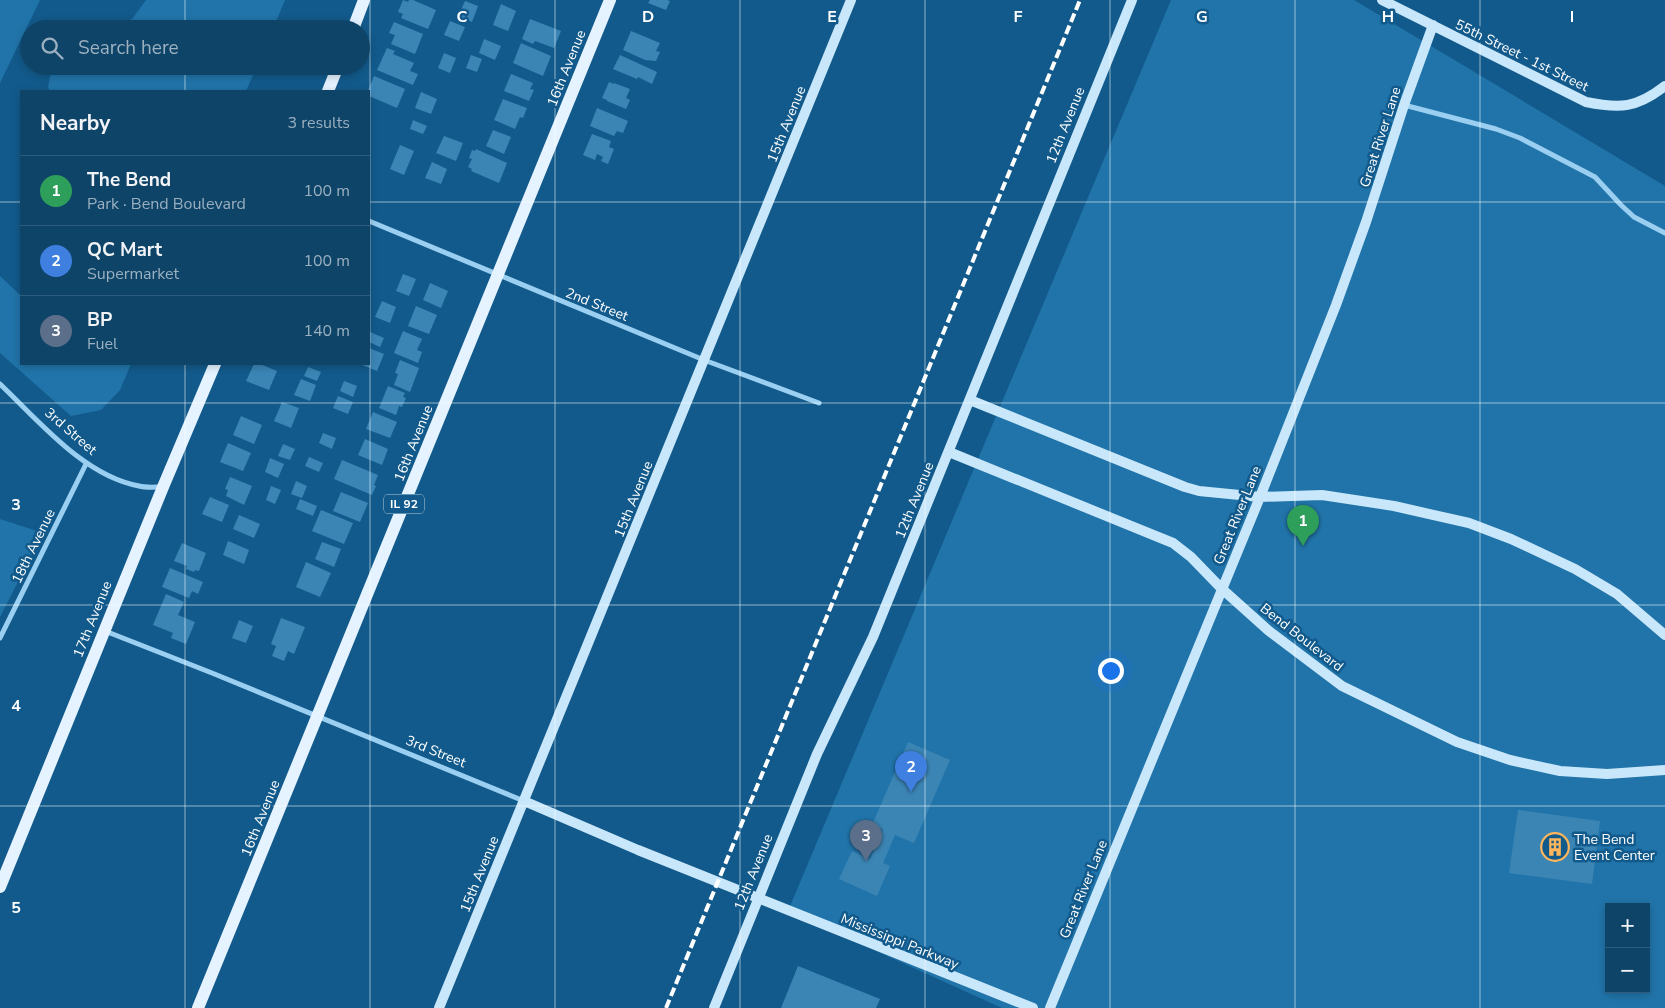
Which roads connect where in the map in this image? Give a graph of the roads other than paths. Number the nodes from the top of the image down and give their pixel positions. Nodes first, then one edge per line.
1 (364, 0) edge
2 (610, 0) edge
3 (851, 0) edge
4 (1132, 0) edge
5 (1382, 0) edge
6 (356, 20) edge
7 (1433, 25) junction
8 (334, 75) edge
9 (1665, 86) edge
10 (328, 90) edge
11 (1404, 105) junction
12 (370, 221) edge
13 (1665, 233) edge
14 (498, 275) junction
15 (704, 360) junction
16 (214, 365) edge
17 (0, 384) edge
18 (970, 400) junction
19 (819, 403) dead end
20 (949, 452) junction
21 (86, 464) junction
22 (163, 487) junction
23 (1260, 497) junction
24 (1221, 588) junction
25 (104, 631) junction
26 (1665, 635) edge
27 (0, 638) edge
28 (317, 717) junction
29 (1665, 770) edge
30 (524, 801) junction
31 (0, 887) edge
32 (757, 898) junction
33 (198, 1008) edge
34 (440, 1008) edge
35 (714, 1008) edge
36 (1034, 1008) edge
37 (1050, 1008) edge

1 - 6 main road
2 - 14 main road, 16th Avenue / IL 92
3 - 15 street, 15th Avenue
4 - 18 street, 12th Avenue
5 - 7 street, 55th Street - 1st Street
7 - 9 street, 55th Street - 1st Street
7 - 11 street, Great River Lane
8 - 10 main road
11 - 13 street
11 - 23 street, Great River Lane
12 - 14 street, 2nd Street
14 - 15 street, 2nd Street
14 - 28 main road, 16th Avenue / IL 92
15 - 19 street, 2nd Street
15 - 30 street, 15th Avenue
16 - 22 main road, 17th Avenue
17 - 21 street, 3rd Street
18 - 20 street, 12th Avenue
18 - 23 street
20 - 24 street, Bend Boulevard
20 - 32 street, 12th Avenue
21 - 22 street, 3rd Street
21 - 27 street, 18th Avenue
22 - 25 main road, 17th Avenue
23 - 24 street, Great River Lane
23 - 26 street
24 - 29 street, Bend Boulevard
24 - 37 street, Great River Lane
25 - 28 street, 3rd Street
25 - 31 main road, 17th Avenue
28 - 30 street, 3rd Street
28 - 33 main road, 16th Avenue / IL 92
30 - 32 street, 3rd Street
30 - 34 street, 15th Avenue
32 - 35 street, 12th Avenue
32 - 36 street, Mississippi Parkway

